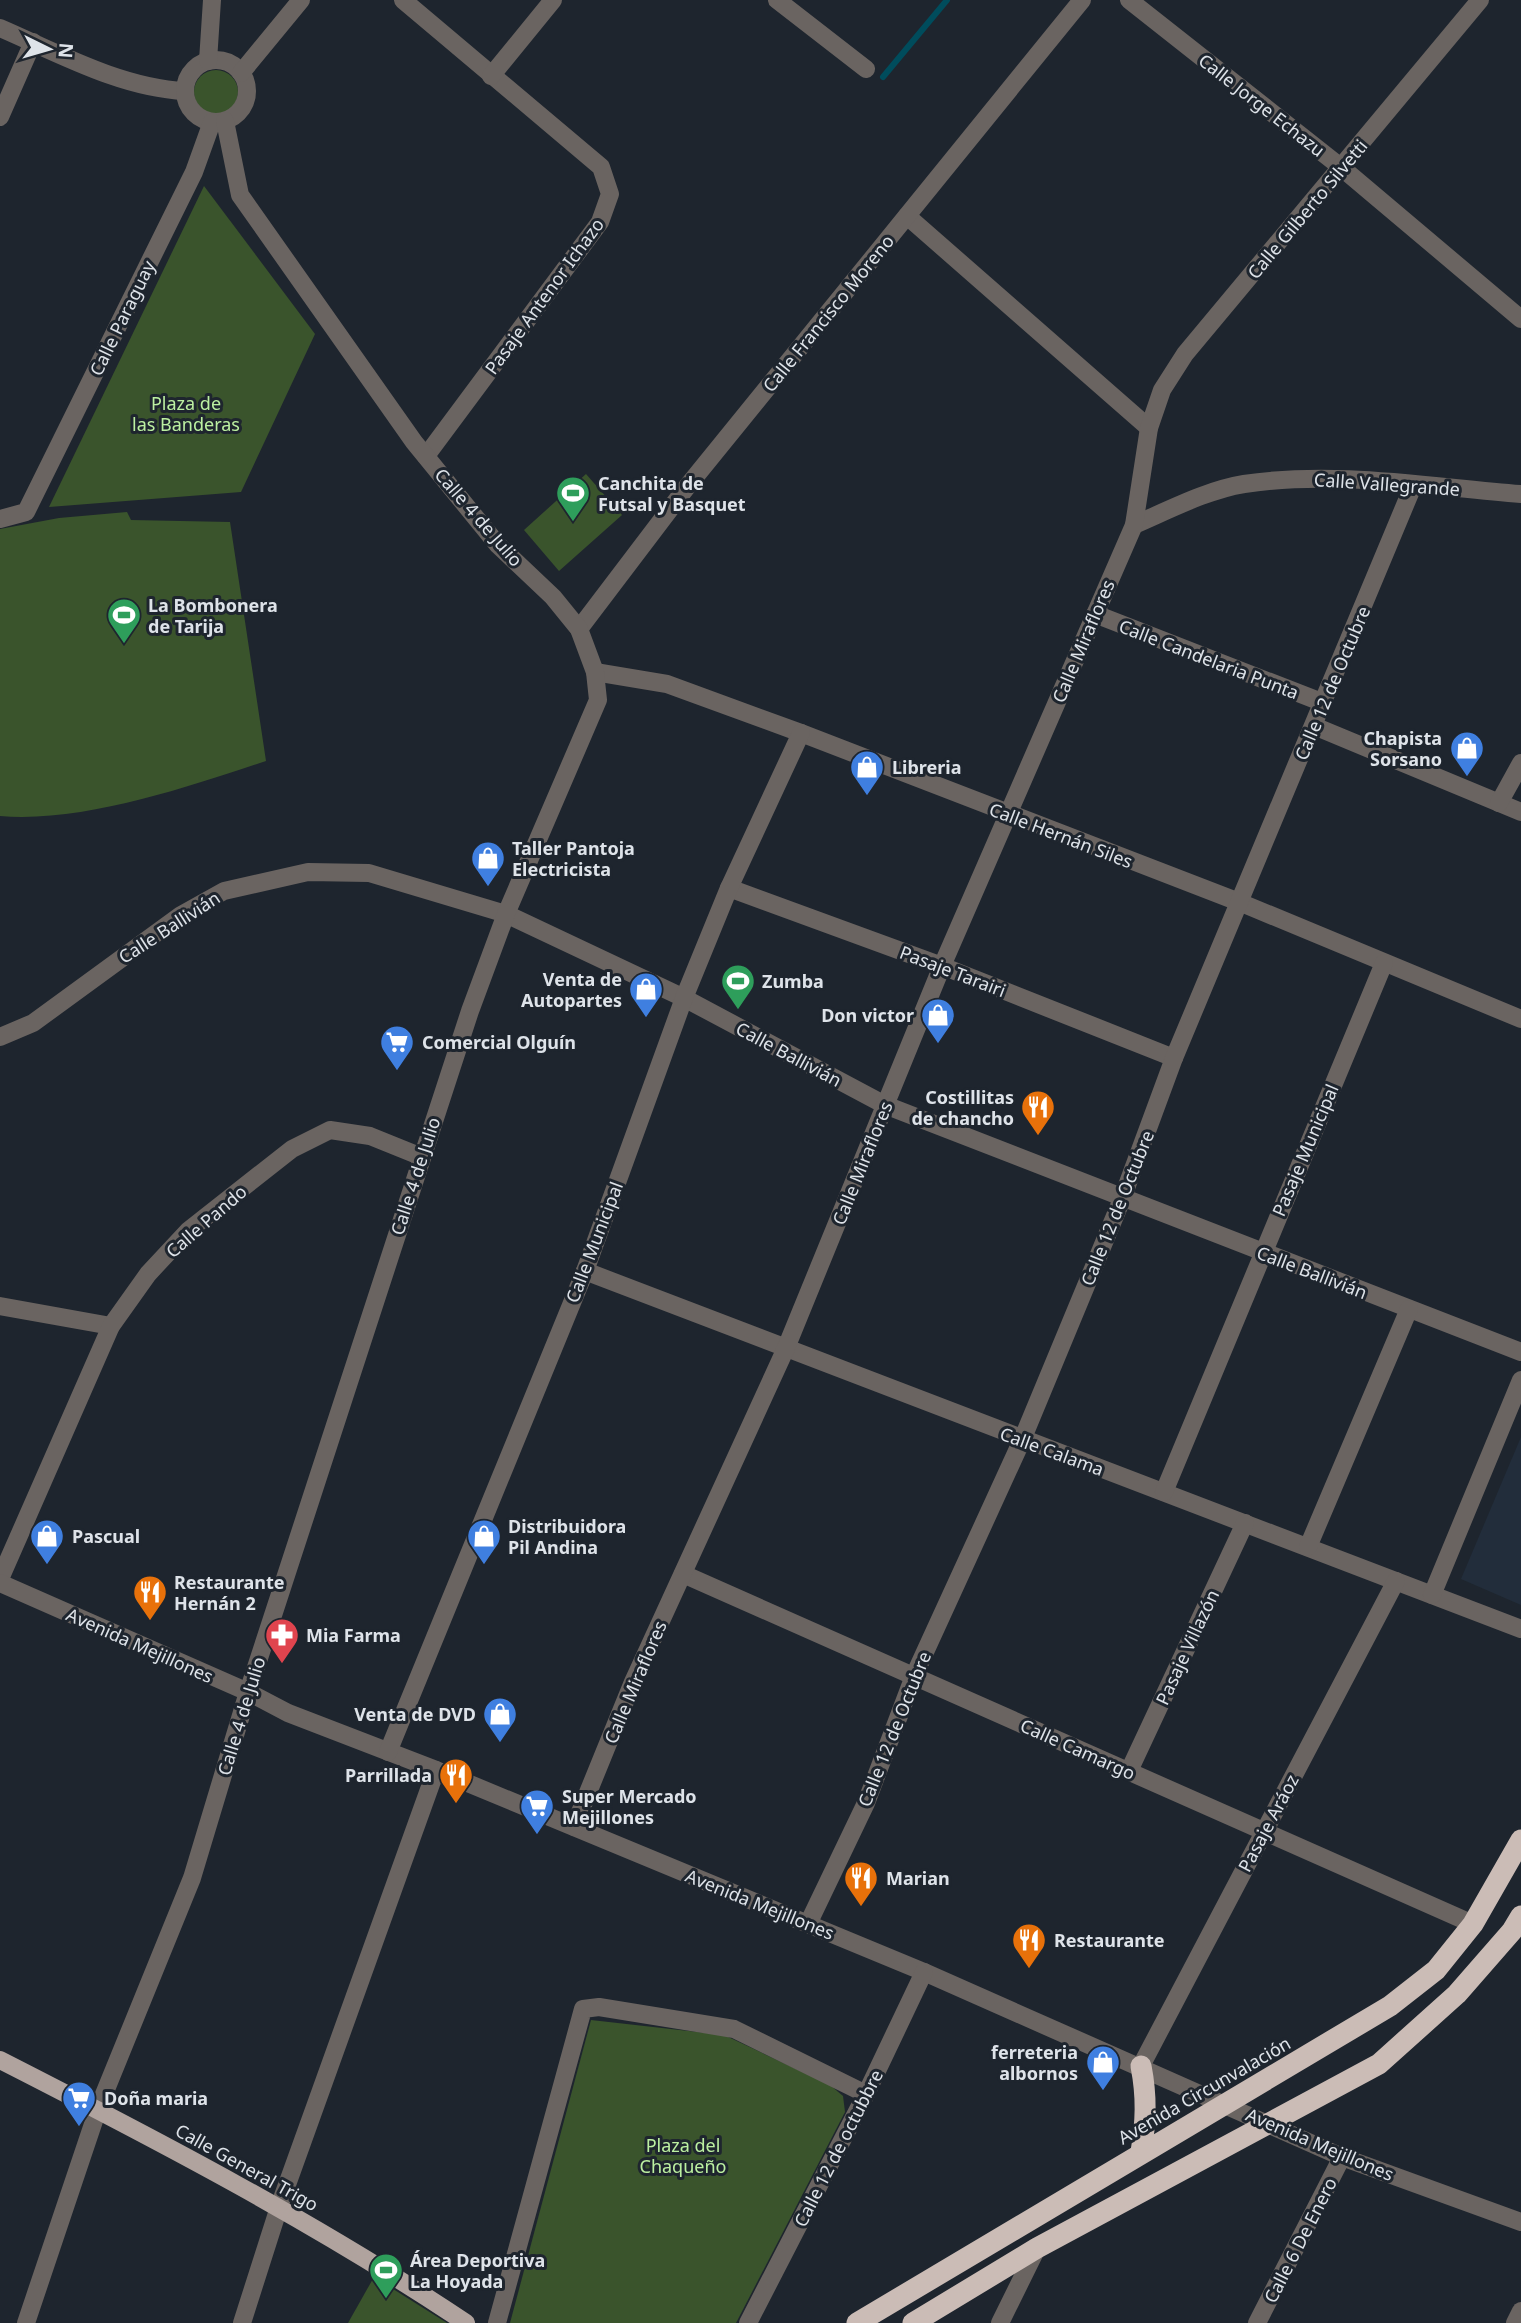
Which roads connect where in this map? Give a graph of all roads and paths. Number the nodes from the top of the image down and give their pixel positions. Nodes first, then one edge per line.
1 (212, 0) edge
2 (301, 0) edge
3 (403, 0) edge
4 (553, 0) edge
5 (777, 0) edge
6 (1082, 0) edge
7 (1129, 0) edge
8 (1480, 0) edge
9 (0, 27) edge
10 (33, 42) junction
11 (208, 61) junction
12 (866, 69) dead end
13 (241, 73) junction
14 (491, 76) junction
15 (185, 91) junction
16 (0, 117) edge
17 (218, 121) junction
18 (1342, 168) junction
19 (907, 216) junction
20 (1521, 319) edge
21 (1149, 428) junction
22 (426, 456) junction
23 (1413, 486) junction
24 (1521, 494) edge
25 (1139, 495) joint
26 (0, 519) edge
27 (1134, 525) junction
28 (1095, 614) junction
29 (579, 629) junction
30 (595, 672) junction
31 (1324, 703) junction
32 (1314, 726) junction
33 (801, 733) junction
34 (1521, 763) edge
35 (1499, 803) junction
36 (1521, 812) edge
37 (1009, 815) junction
38 (729, 888) junction
39 (1240, 902) junction
40 (506, 914) junction
41 (1384, 963) junction
42 (942, 966) junction
43 (684, 999) junction
44 (1521, 1019) edge
45 (0, 1037) edge
46 (1174, 1058) junction
47 (886, 1105) junction
48 (422, 1157) junction
49 (1122, 1199) junction
50 (1262, 1253) junction
51 (585, 1271) junction
52 (0, 1306) edge
53 (1409, 1310) junction
54 (111, 1326) junction
55 (786, 1348) junction
56 (1521, 1352) edge
57 (1521, 1380) edge
58 (1022, 1440) junction
59 (1164, 1492) junction
60 (1245, 1523) junction
61 (1308, 1548) junction
62 (683, 1574) junction
63 (0, 1581) edge
64 (1396, 1581) junction
65 (1432, 1595) junction
66 (1521, 1629) edge
67 (914, 1676) junction
68 (248, 1692) junction
69 (388, 1752) junction
70 (436, 1770) junction
71 (1129, 1771) junction
72 (574, 1827) junction
73 (1263, 1831) junction
74 (1521, 1840) edge
75 (808, 1924) junction
76 (1473, 1924) junction
77 (1518, 1927) edge
78 (924, 1972) junction
79 (0, 2060) edge
80 (1141, 2066) junction
81 (866, 2094) junction
82 (1227, 2105) junction
83 (97, 2109) junction
84 (1270, 2125) junction
85 (1141, 2152) junction
86 (1342, 2157) junction
87 (279, 2207) junction
88 (1521, 2222) edge
89 (1037, 2248) junction
90 (1521, 2311) edge
91 (26, 2323) edge
92 (242, 2323) edge
93 (467, 2323) edge
94 (497, 2323) edge
95 (748, 2323) edge
96 (857, 2323) edge
97 (913, 2323) edge
98 (1000, 2323) edge
99 (1257, 2323) edge
100 (1515, 2323) edge

1 - 11 street
2 - 13 street
3 - 14 street, Pasaje Antenor Ichazo
4 - 14 street
5 - 12 street
6 - 19 street, Calle Francisco Moreno
7 - 18 street, Calle Jorge Echazu
8 - 18 street, Calle Gilberto Silvetti
9 - 10 street
10 - 15 street
10 - 16 street
11 - 13 street
11 - 15 street
13 - 17 street
14 - 22 street, Pasaje Antenor Ichazo
15 - 17 street
17 - 22 street, Calle 4 de Julio
17 - 26 street, Calle Paraguay
18 - 20 street, Calle Jorge Echazu
18 - 21 street, Calle Gilberto Silvetti
19 - 21 street
19 - 29 street, Calle Francisco Moreno
21 - 25 street, Calle Gilberto Silvetti
22 - 29 street, Calle 4 de Julio
23 - 24 street, Calle Vallegrande
23 - 27 street, Calle Vallegrande
23 - 31 street, Calle 12 de Octubre
25 - 27 street, Calle Miraflores
27 - 28 street, Calle Miraflores
28 - 31 street, Calle Candelaria Punta
28 - 37 street, Calle Miraflores
29 - 30 street, Calle 4 de Julio
30 - 33 street, Calle Hernán Siles
30 - 40 street, Calle 4 de Julio
31 - 32 street, Calle 12 de Octubre
32 - 35 street
32 - 39 street, Calle 12 de Octubre
33 - 37 street, Calle Hernán Siles
33 - 38 street, Calle Municipal
34 - 35 street
35 - 36 street
37 - 39 street, Calle Hernán Siles
37 - 42 street, Calle Miraflores
38 - 42 street, Pasaje Tarairi
38 - 43 street, Calle Municipal
39 - 41 street, Calle Hernán Siles
39 - 46 street, Calle 12 de Octubre
40 - 43 street, Calle Ballivián
40 - 45 street, Calle Ballivián
40 - 48 street, Calle 4 de Julio
41 - 44 street, Calle Hernán Siles
41 - 50 street, Pasaje Municipal
42 - 46 street, Pasaje Tarairi
42 - 47 street, Calle Miraflores
43 - 47 street, Calle Ballivián
43 - 51 street, Calle Municipal
46 - 49 street, Calle 12 de Octubre
47 - 49 street, Calle Ballivián
47 - 55 street, Calle Miraflores
48 - 54 street, Calle Pando
48 - 68 street, Calle 4 de Julio
49 - 50 street, Calle Ballivián
49 - 58 street, Calle 12 de Octubre
50 - 53 street, Calle Ballivián
50 - 59 street, Pasaje Municipal
51 - 55 street, Calle Calama
51 - 69 street, Calle Municipal
52 - 54 street
53 - 56 street, Calle Ballivián
53 - 61 street
54 - 63 street, Calle Pando
55 - 58 street, Calle Calama
55 - 62 street, Calle Miraflores
57 - 65 street
58 - 59 street, Calle Calama
58 - 67 street, Calle 12 de Octubre
59 - 60 street, Calle Calama
60 - 61 street, Calle Calama
60 - 71 street, Pasaje Villazón
61 - 64 street, Calle Calama
62 - 67 street, Calle Camargo
62 - 72 street, Calle Miraflores
63 - 68 street, Avenida Mejillones
64 - 65 street, Calle Calama
64 - 73 street, Pasaje Aráoz
65 - 66 street, Calle Calama
67 - 71 street, Calle Camargo
67 - 75 street, Calle 12 de Octubre
68 - 69 street, Avenida Mejillones
68 - 83 street, Calle 4 de Julio
69 - 70 street, Avenida Mejillones
70 - 72 street, Avenida Mejillones
70 - 87 street
71 - 73 street, Calle Camargo
72 - 75 street, Avenida Mejillones
73 - 76 street, Calle Camargo
73 - 80 street, Pasaje Aráoz
74 - 76 highway, Avenida Circunvalación
75 - 78 street, Avenida Mejillones
76 - 82 highway, Avenida Circunvalación
77 - 84 highway
78 - 80 street, Avenida Mejillones
78 - 81 street, Calle 12 de octubbre
79 - 83 main road, Calle General Trigo
80 - 82 street, Avenida Mejillones
80 - 85 highway
81 - 94 street
81 - 95 street, Calle 12 de octubbre
82 - 84 street, Avenida Mejillones
82 - 85 highway, Avenida Circunvalación
83 - 87 main road, Calle General Trigo
83 - 91 street, Calle 4 de Julio
84 - 86 street, Avenida Mejillones
84 - 89 highway
85 - 96 highway, Avenida Circunvalación
86 - 88 street, Avenida Mejillones
86 - 99 street, Calle 6 De Enero
87 - 92 street
87 - 93 main road, Calle General Trigo
89 - 97 highway
89 - 98 street
90 - 100 street

